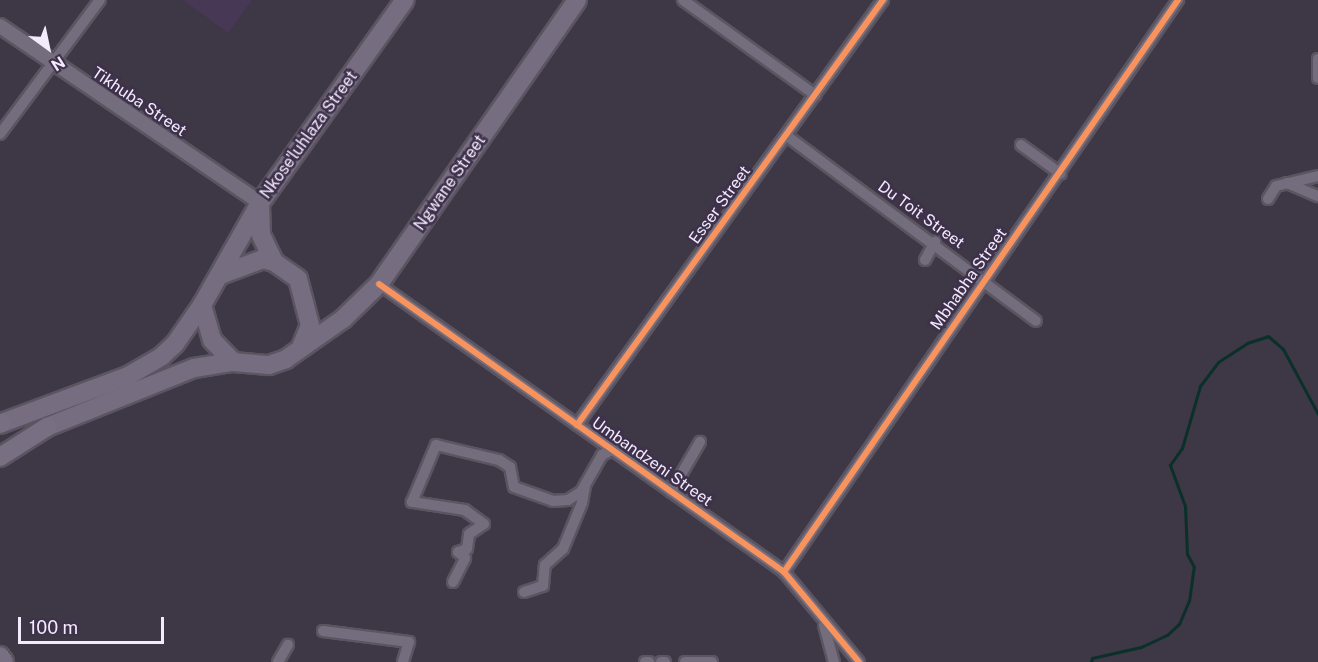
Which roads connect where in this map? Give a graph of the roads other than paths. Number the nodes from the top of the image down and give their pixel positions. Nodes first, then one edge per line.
1 (100, 0) edge
2 (405, 0) edge
3 (577, 0) edge
4 (683, 0) edge
5 (883, 0) edge
6 (1178, 1) edge
7 (0, 26) edge
8 (1318, 59) edge
9 (52, 63) junction
10 (1318, 78) edge
11 (815, 95) junction
12 (0, 134) edge
13 (787, 136) junction
14 (1021, 145) dead end
15 (1061, 174) junction
16 (1318, 176) edge
17 (1287, 182) junction
18 (1318, 196) edge
19 (1268, 199) dead end
20 (260, 203) junction
21 (935, 242) junction
22 (925, 260) dead end
23 (274, 262) junction
24 (220, 275) junction
25 (984, 281) junction
26 (379, 285) junction
27 (202, 305) junction
28 (1036, 321) dead end
29 (302, 345) junction
30 (233, 362) junction
31 (1, 424) edge
32 (577, 425) junction
33 (47, 427) junction
34 (0, 442) edge
35 (700, 442) dead end
36 (612, 450) junction
37 (0, 457) edge
38 (585, 485) junction
39 (671, 492) junction
40 (783, 572) junction
41 (453, 582) dead end
42 (524, 592) dead end
43 (822, 620) junction
44 (323, 631) dead end
45 (288, 645) dead end
46 (278, 662) edge
47 (403, 662) edge
48 (685, 662) edge
49 (712, 662) edge
50 (834, 662) edge
51 (859, 662) edge

1 - 9 street
2 - 20 main road, Nkose'luhlaza Street
3 - 26 main road, Ngwane Street
4 - 11 street
5 - 11 street, Esser Street
6 - 15 street, Mbhabha Street
7 - 9 street, Tikhuba Street
8 - 10 street
9 - 12 street
9 - 20 street, Tikhuba Street
11 - 13 street, Esser Street
13 - 21 street, Du Toit Street
13 - 32 street, Esser Street
14 - 15 street
15 - 25 street, Mbhabha Street
16 - 17 street
17 - 18 street
17 - 19 street
20 - 23 main road
20 - 24 main road, Nkose'luhlaza Street
21 - 22 street
21 - 25 street, Du Toit Street
23 - 24 main road
23 - 29 main road
24 - 27 main road
25 - 28 street, Du Toit Street
25 - 40 street, Mbhabha Street
26 - 29 main road, Ngwane Street
26 - 32 street, Umbandzeni Street
27 - 30 main road
27 - 31 main road
29 - 30 main road
30 - 33 main road
32 - 36 street, Umbandzeni Street
33 - 34 highway
33 - 37 highway
35 - 39 street
36 - 38 street
36 - 39 street, Umbandzeni Street
38 - 41 street
38 - 42 street
39 - 40 street, Umbandzeni Street
40 - 43 street, Umbandzeni Street
43 - 50 street
43 - 51 street, Umbandzeni Street
44 - 47 street
45 - 46 street
48 - 49 street

